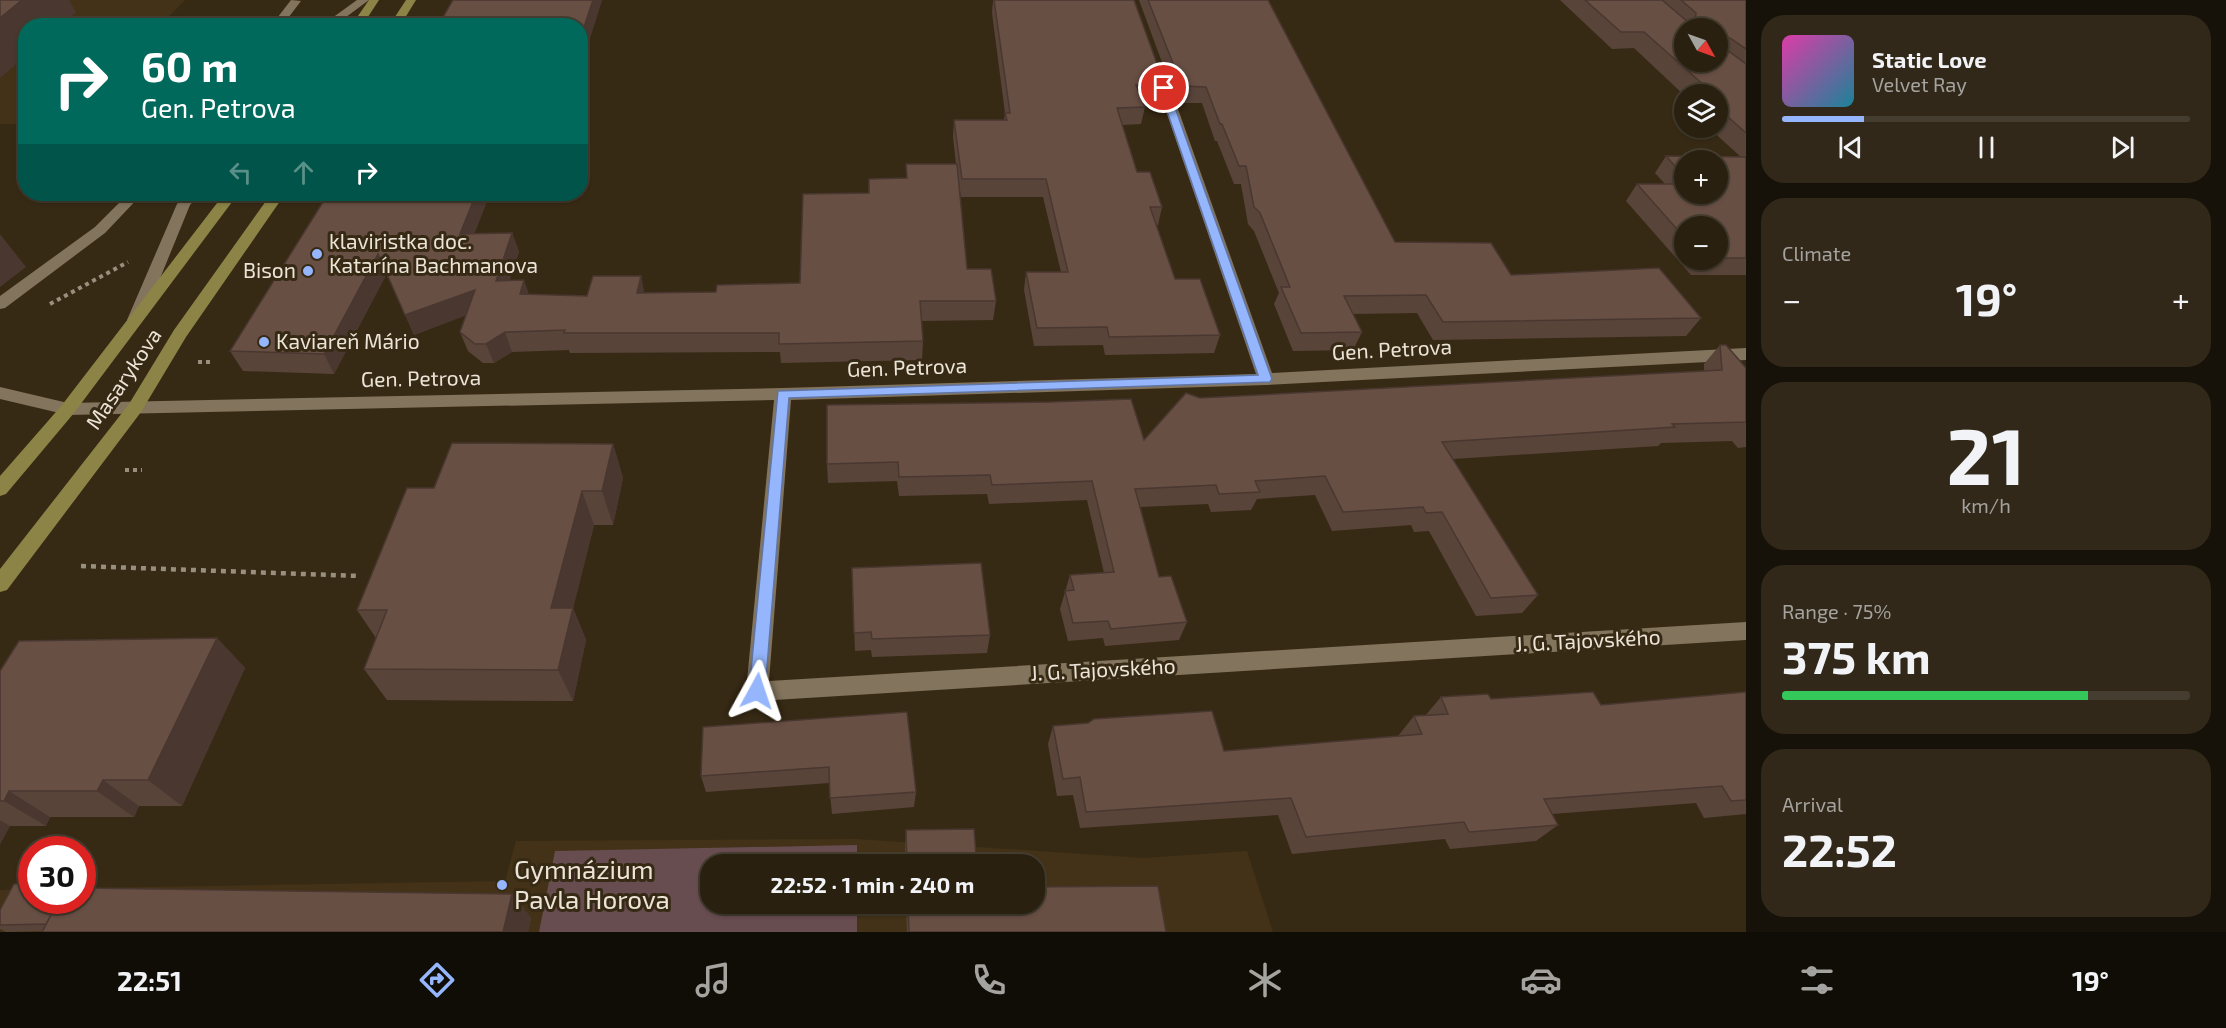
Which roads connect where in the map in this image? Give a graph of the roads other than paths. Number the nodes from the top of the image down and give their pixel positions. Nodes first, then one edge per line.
1 (364, 0) edge
2 (374, 0) edge
3 (411, 0) edge
4 (296, 1) edge
5 (282, 18) edge
6 (338, 18) edge
7 (362, 18) edge
8 (399, 18) edge
9 (1153, 57) edge
10 (128, 201) edge
11 (187, 201) edge
12 (226, 201) edge
13 (273, 201) edge
14 (0, 304) edge
15 (132, 327) junction
16 (1746, 354) edge
17 (1266, 379) junction
18 (0, 393) edge
19 (783, 394) junction
20 (135, 408) junction
21 (68, 410) junction
22 (0, 489) edge
23 (0, 584) edge
24 (1746, 631) edge

1 - 6 street
2 - 7 main road
3 - 8 main road
4 - 5 street
9 - 17 street
10 - 14 street
11 - 15 street
12 - 15 main road, Masarykova
13 - 20 main road, Masarykova
15 - 21 main road, Masarykova
16 - 17 street, Gen. Petrova
17 - 19 street, Gen. Petrova
18 - 21 street, Gen. Petrova
19 - 20 street, Gen. Petrova
19 - 24 street, J. G. Tajovského
20 - 21 street, Gen. Petrova
20 - 23 main road, Masarykova
21 - 22 main road, Masarykova

